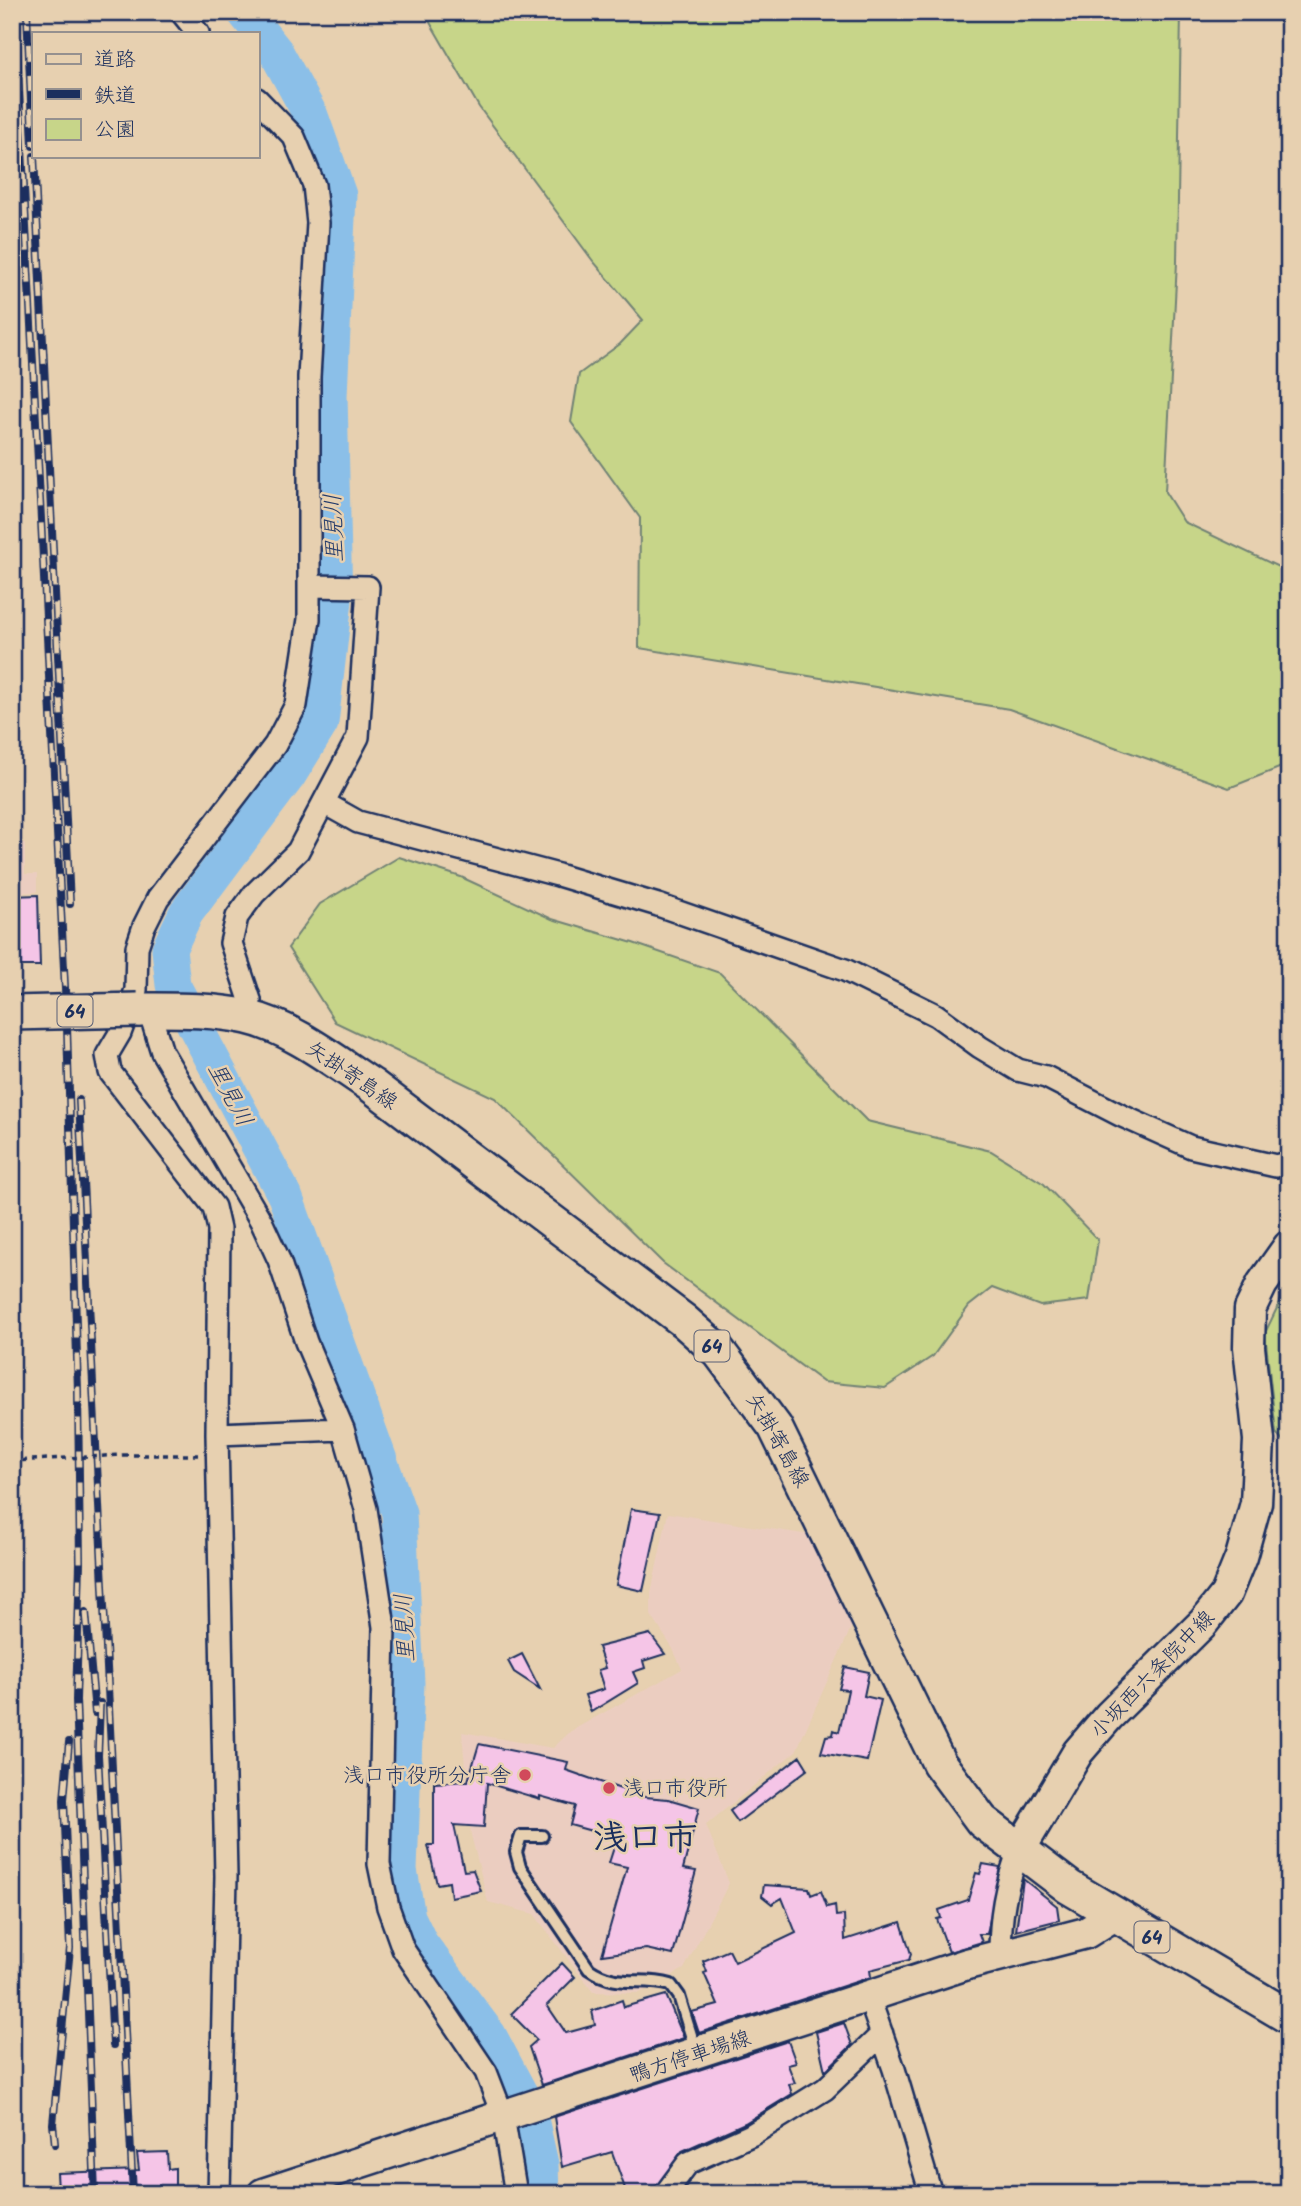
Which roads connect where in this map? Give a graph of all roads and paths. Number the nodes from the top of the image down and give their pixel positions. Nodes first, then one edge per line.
1 (181, 12) edge
2 (197, 32) edge
3 (259, 101) edge
4 (309, 586) junction
5 (326, 804) junction
6 (150, 1010) junction
7 (12, 1013) edge
8 (236, 1015) junction
9 (1289, 1162) edge
10 (1289, 1246) edge
11 (342, 1429) junction
12 (217, 1445) junction
13 (12, 1461) edge
14 (542, 1836) dead end
15 (1019, 1851) junction
16 (1115, 1915) junction
17 (1000, 1955) junction
18 (869, 1998) junction
19 (1289, 2017) edge
20 (882, 2034) junction
21 (697, 2053) junction
22 (508, 2114) junction
23 (219, 2194) edge
24 (263, 2194) edge
25 (516, 2194) edge
26 (664, 2194) edge
27 (931, 2194) edge

1 - 2 street
3 - 4 street
4 - 5 street
4 - 12 street
5 - 8 street
5 - 9 street
6 - 7 main road, 64, bridge
6 - 8 main road, 矢掛寄島線 / 64
6 - 11 street
8 - 15 main road, 矢掛寄島線 / 64
10 - 15 main road, 小坂西六条院中線
11 - 12 street
11 - 22 street
12 - 13 path, bridge
12 - 23 street
14 - 21 lane
15 - 16 main road, 矢掛寄島線 / 64
15 - 17 street
16 - 17 main road, 鴨方停車場線
16 - 19 main road, 矢掛寄島線 / 64
17 - 18 main road, 鴨方停車場線
18 - 20 street
18 - 21 main road, 鴨方停車場線
20 - 26 street
20 - 27 street
21 - 22 main road, 鴨方停車場線
22 - 24 main road, 鴨方停車場線
22 - 25 street

